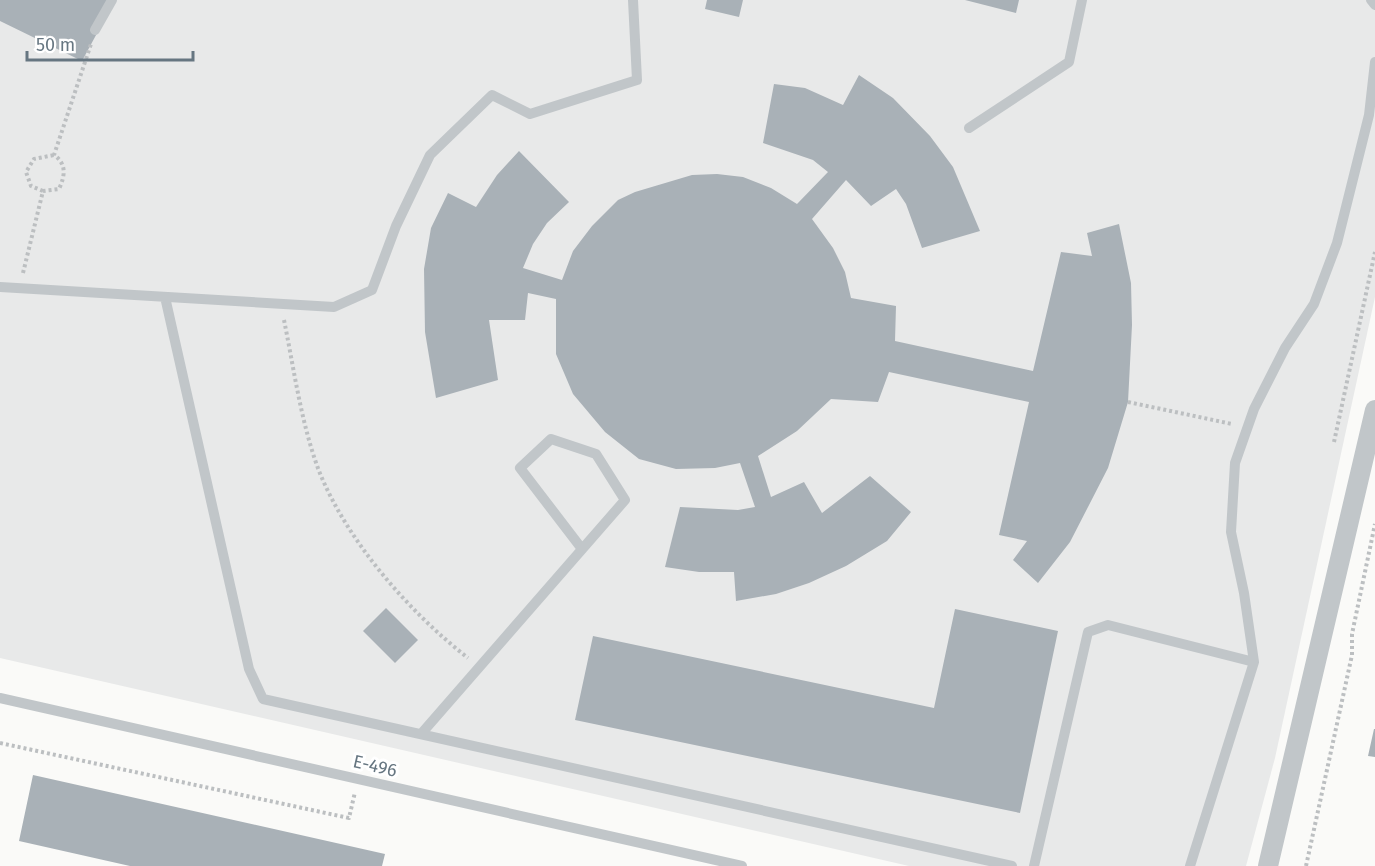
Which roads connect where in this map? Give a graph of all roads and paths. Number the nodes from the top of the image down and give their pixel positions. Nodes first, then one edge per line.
1 (112, 0) edge
2 (633, 0) edge
3 (1082, 0) edge
4 (1371, 0) edge
5 (1375, 5) edge
6 (95, 30) joint
7 (1375, 62) edge
8 (969, 129) dead end
9 (54, 155) junction
10 (43, 191) junction
11 (1375, 252) edge
12 (0, 287) edge
13 (20, 288) junction
14 (165, 297) junction
15 (281, 304) junction
16 (1128, 402) dead end
17 (1375, 410) edge
18 (1248, 427) junction
19 (1334, 442) dead end
20 (1375, 524) edge
21 (582, 549) junction
22 (1254, 662) junction
23 (480, 666) junction
24 (0, 698) edge
25 (421, 734) junction
26 (0, 743) edge
27 (358, 779) junction
28 (742, 866) edge
29 (1012, 866) edge
30 (1034, 866) edge
31 (1190, 866) edge
32 (1268, 866) edge
33 (1306, 866) edge

1 - 6 lane
2 - 15 lane
3 - 8 lane
4 - 5 lane
6 - 9 path
7 - 18 lane
9 - 10 path
9 - 10 path
10 - 13 path
11 - 19 path
12 - 13 lane
13 - 14 lane
14 - 15 lane
14 - 25 lane
15 - 23 path
16 - 18 path
17 - 32 street
18 - 22 lane
20 - 33 path
21 - 21 lane
21 - 23 lane
22 - 30 lane
22 - 31 lane
23 - 25 lane
24 - 27 lane, E-496
25 - 29 lane
26 - 27 path
27 - 28 lane, E-496

